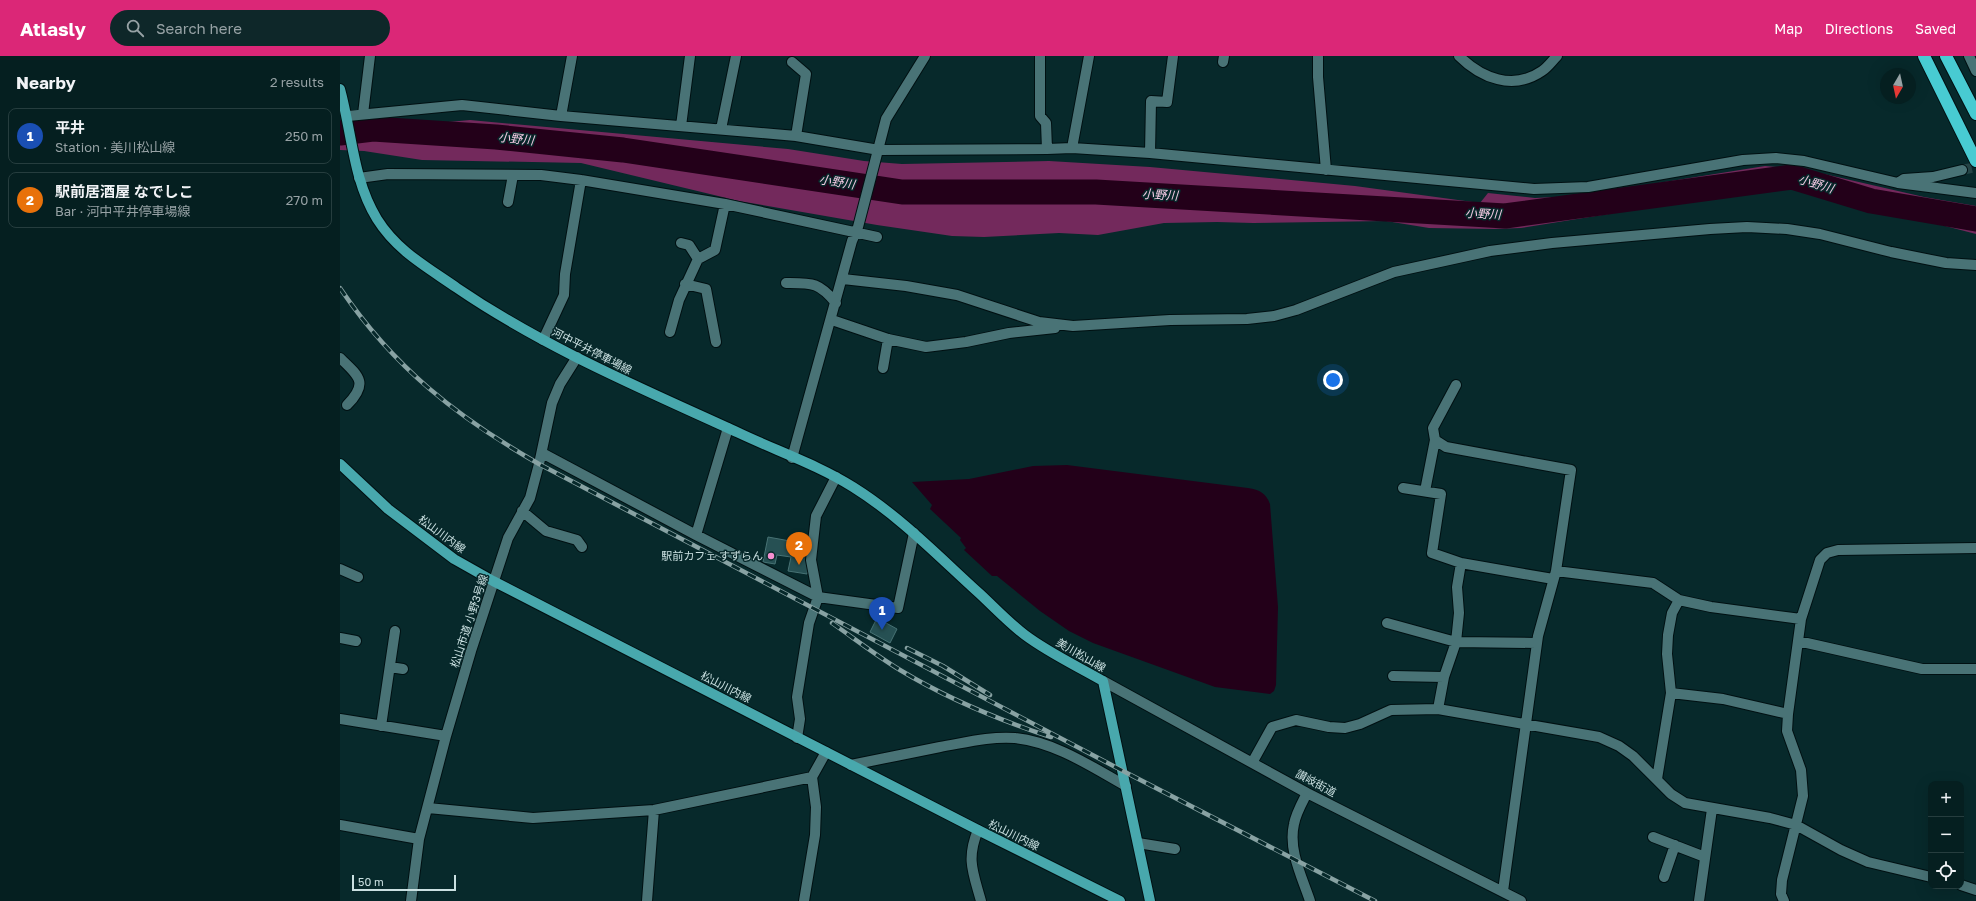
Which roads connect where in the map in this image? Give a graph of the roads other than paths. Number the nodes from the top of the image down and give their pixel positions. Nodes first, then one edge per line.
1 (370, 56) edge
2 (572, 56) edge
3 (690, 56) edge
4 (736, 56) edge
5 (925, 56) edge
6 (1040, 56) edge
7 (1089, 56) edge
8 (1173, 56) edge
9 (1318, 56) edge
10 (1459, 56) edge
11 (1557, 56) edge
12 (1924, 56) edge
13 (1946, 56) edge
14 (1969, 56) edge
15 (792, 62) dead end
16 (1976, 71) edge
17 (340, 89) edge
18 (363, 114) junction
19 (1976, 114) edge
20 (560, 116) junction
21 (345, 118) edge
22 (681, 126) junction
23 (721, 129) junction
24 (796, 136) junction
25 (1072, 148) junction
26 (1047, 149) junction
27 (878, 152) junction
28 (1150, 153) junction
29 (1976, 161) edge
30 (1326, 170) junction
31 (1962, 170) tunnel mouth
32 (513, 175) junction
33 (359, 178) junction
34 (581, 180) junction
35 (1898, 183) junction
36 (1976, 193) edge
37 (508, 202) dead end
38 (725, 204) junction
39 (858, 229) junction
40 (877, 236) dead end
41 (681, 243) dead end
42 (698, 259) junction
43 (1976, 266) edge
44 (843, 279) junction
45 (786, 283) dead end
46 (685, 284) junction
47 (836, 303) junction
48 (832, 320) junction
49 (1073, 326) junction
50 (670, 332) dead end
51 (888, 339) junction
52 (543, 340) junction
53 (716, 342) dead end
54 (577, 357) junction
55 (340, 358) edge
56 (883, 368) dead end
57 (1456, 385) dead end
58 (348, 405) dead end
59 (728, 428) junction
60 (1435, 440) junction
61 (542, 453) junction
62 (792, 458) junction
63 (341, 469) edge
64 (836, 477) junction
65 (1403, 488) dead end
66 (1425, 491) junction
67 (522, 511) junction
68 (914, 533) junction
69 (696, 535) junction
70 (582, 547) dead end
71 (1976, 548) edge
72 (1461, 563) junction
73 (340, 569) edge
74 (1554, 575) junction
75 (358, 577) dead end
76 (493, 581) junction
77 (818, 597) junction
78 (1679, 600) junction
79 (1801, 619) junction
80 (1387, 623) dead end
81 (395, 631) dead end
82 (340, 638) edge
83 (356, 641) dead end
84 (1798, 641) junction
85 (1456, 642) junction
86 (1536, 643) junction
87 (390, 667) junction
88 (403, 669) dead end
89 (1976, 669) edge
90 (1393, 676) dead end
91 (1444, 677) junction
92 (1103, 681) junction
93 (1671, 693) junction
94 (1438, 709) junction
95 (1788, 714) junction
96 (340, 719) edge
97 (1525, 723) junction
98 (381, 726) junction
99 (446, 736) junction
100 (797, 738) junction
101 (826, 752) junction
102 (1252, 762) junction
103 (851, 765) junction
104 (812, 777) junction
105 (1656, 779) junction
106 (1126, 786) junction
107 (1307, 793) junction
108 (428, 808) junction
109 (1712, 809) junction
110 (654, 810) junction
111 (340, 825) edge
112 (1796, 825) junction
113 (978, 830) junction
114 (1653, 837) dead end
115 (419, 839) junction
116 (1138, 843) junction
117 (1676, 845) junction
118 (1175, 849) dead end
119 (1705, 857) junction
120 (1928, 876) edge
121 (1664, 877) dead end
122 (1964, 886) edge
123 (1976, 890) edge
124 (1502, 891) junction
125 (1702, 900) edge
126 (411, 901) edge
127 (647, 901) edge
128 (804, 901) edge
129 (981, 901) edge
130 (1120, 901) edge
131 (1150, 901) edge
132 (1310, 901) edge
133 (1521, 901) edge
134 (1784, 901) edge

1 - 18 street
2 - 20 street
3 - 22 street
4 - 23 street
5 - 27 street
6 - 26 street
7 - 25 street
8 - 28 street
9 - 30 street
10 - 11 street
12 - 29 highway
13 - 19 highway
14 - 16 street
15 - 24 street
17 - 21 main road
18 - 20 street
18 - 21 street
20 - 22 street
21 - 33 main road, 河中平井停車場線
22 - 23 street
23 - 24 street
24 - 27 street
25 - 26 street
25 - 28 street
26 - 27 street
27 - 39 street
28 - 30 street
30 - 35 street
31 - 35 street
32 - 33 street
32 - 34 street
32 - 37 street
33 - 52 main road, 河中平井停車場線
34 - 38 street
34 - 52 street
35 - 36 street
38 - 39 street
38 - 42 street
39 - 40 street
39 - 44 street
41 - 42 street
42 - 46 street
43 - 49 street
44 - 47 street
44 - 49 street
45 - 47 street
46 - 50 street
46 - 53 street
47 - 48 street
48 - 51 street
48 - 62 street
49 - 51 street
51 - 56 street
52 - 54 main road, 河中平井停車場線
54 - 59 main road, 河中平井停車場線
54 - 61 street, 松山市道 小野3号線
55 - 58 street
57 - 60 street
59 - 62 main road, 河中平井停車場線
59 - 69 street
60 - 66 street
60 - 74 street
61 - 67 street, 松山市道 小野3号線
61 - 69 street
62 - 64 main road, 河中平井停車場線
63 - 76 main road, 松山川内線
64 - 68 main road, 河中平井停車場線
64 - 77 street
65 - 66 street
66 - 72 street
67 - 70 street
67 - 76 street, 松山市道 小野3号線
68 - 77 street
68 - 92 main road, 美川松山線
69 - 77 street
71 - 79 street
72 - 74 street
72 - 85 street
73 - 75 street
74 - 78 street
74 - 86 street
76 - 99 street, 松山市道 小野3号線
76 - 100 main road, 松山川内線
77 - 100 street
78 - 79 street
78 - 93 street
79 - 84 street
80 - 85 street
81 - 87 street
82 - 83 street
84 - 89 street
84 - 95 street
85 - 86 street
85 - 91 street
86 - 97 street
87 - 88 street
87 - 98 street
90 - 91 street
91 - 94 street
92 - 102 street, 讃岐街道
92 - 106 main road, 美川松山線
93 - 95 street
93 - 105 street
94 - 97 street
94 - 102 street
95 - 112 street
96 - 98 street
97 - 105 street
97 - 124 street
98 - 99 street
99 - 108 street, 松山市道 小野3号線
100 - 101 main road, 松山川内線
101 - 103 main road, 松山川内線
101 - 104 street
102 - 107 street, 讃岐街道
103 - 106 street
103 - 113 main road, 松山川内線
104 - 110 street
104 - 128 street
105 - 109 street
106 - 116 main road, 美川松山線
107 - 124 street, 讃岐街道
107 - 132 street
108 - 110 street
108 - 115 street, 松山市道 小野3号線
109 - 112 street
109 - 119 street
110 - 127 street
111 - 115 street
112 - 120 street
112 - 134 street
113 - 129 street
113 - 130 main road, 松山川内線
114 - 117 street
115 - 126 street, 松山市道 小野3号線
116 - 118 street
116 - 131 main road, 美川松山線
117 - 119 street
117 - 121 street
119 - 125 street
122 - 123 street
124 - 133 street, 讃岐街道

